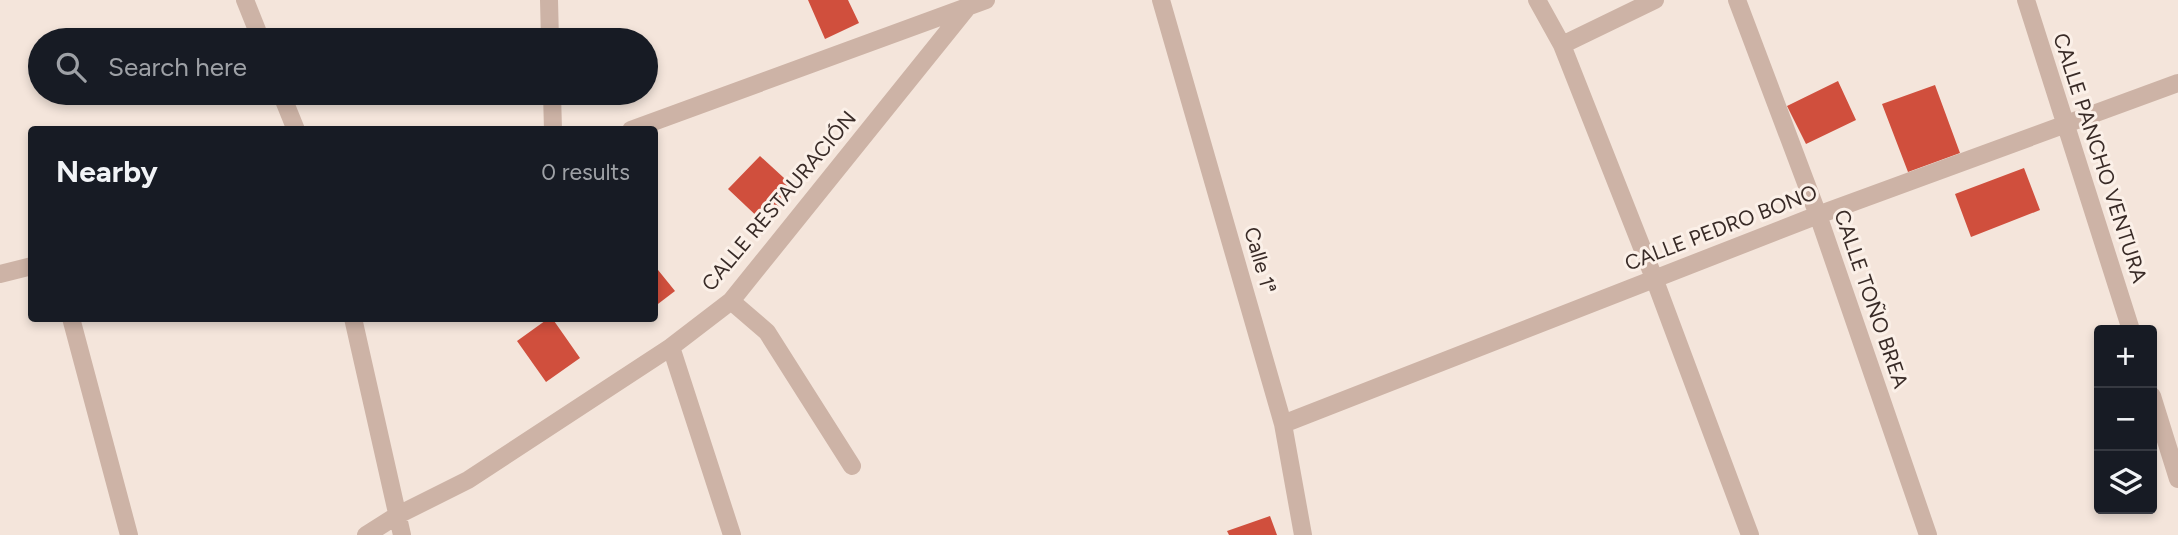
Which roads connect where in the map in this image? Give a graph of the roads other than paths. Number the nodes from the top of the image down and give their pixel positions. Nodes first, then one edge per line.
1 (245, 0) edge
2 (549, 0) edge
3 (986, 0) edge
4 (1161, 0) edge
5 (1537, 0) edge
6 (1655, 0) edge
7 (1737, 0) edge
8 (2026, 0) edge
9 (966, 9) junction
10 (256, 28) edge
11 (550, 28) edge
12 (1562, 45) junction
13 (2178, 83) edge
14 (286, 105) edge
15 (552, 105) edge
16 (294, 126) edge
17 (552, 126) edge
18 (642, 126) edge
19 (2067, 126) junction
20 (1818, 215) junction
21 (28, 268) edge
22 (0, 274) edge
23 (1654, 278) junction
24 (731, 301) junction
25 (72, 322) edge
26 (354, 322) edge
27 (2129, 325) edge
28 (671, 347) junction
29 (2157, 412) edge
30 (1283, 424) junction
31 (852, 466) dead end
32 (2178, 479) edge
33 (396, 516) junction
34 (129, 535) edge
35 (366, 535) edge
36 (402, 535) edge
37 (732, 535) edge
38 (1303, 535) edge
39 (1749, 535) edge
40 (1928, 535) edge

1 - 10 street
2 - 11 street
3 - 9 street, CALLE RESTAURACIÓN
4 - 30 street, Calle 1ª
5 - 12 street
6 - 12 street
7 - 20 street, CALLE TOÑO BREA
8 - 19 street, CALLE PANCHO VENTURA
9 - 18 street
9 - 24 street, CALLE RESTAURACIÓN
12 - 23 street
13 - 19 street, CALLE PEDRO BONO
14 - 16 street
15 - 17 street
19 - 20 street, CALLE PEDRO BONO
19 - 27 street, CALLE PANCHO VENTURA
20 - 23 street, CALLE PEDRO BONO
20 - 40 street, CALLE TOÑO BREA
21 - 22 street
23 - 30 street, CALLE PEDRO BONO
23 - 39 street
24 - 28 street, CALLE RESTAURACIÓN
24 - 31 street
25 - 34 street
26 - 33 street
28 - 33 street, CALLE RESTAURACIÓN
28 - 37 street
29 - 32 street
30 - 38 street, Calle 1ª
33 - 35 street, CALLE RESTAURACIÓN
33 - 36 street

